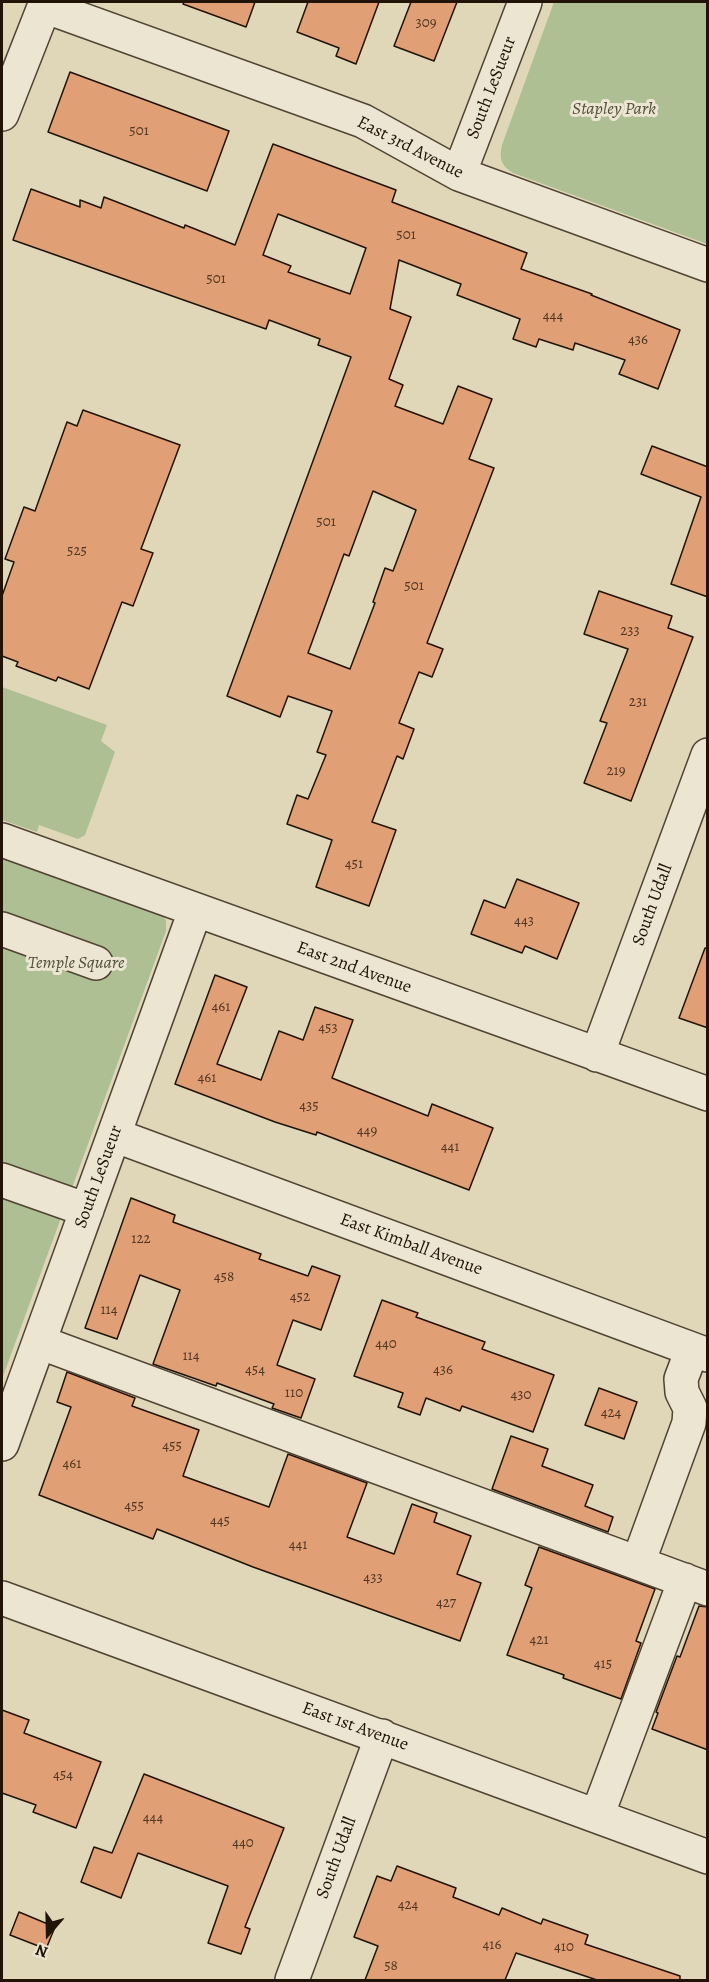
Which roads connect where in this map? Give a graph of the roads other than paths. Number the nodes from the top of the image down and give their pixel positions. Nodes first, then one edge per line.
1 (525, 2) edge
2 (45, 4) edge
3 (2, 114) edge
4 (459, 174) junction
5 (708, 266) edge
6 (708, 755) edge
7 (2, 840) edge
8 (195, 911) junction
9 (2, 929) edge
10 (96, 963) dead end
11 (597, 1055) junction
12 (708, 1094) edge
13 (114, 1135) junction
14 (2, 1180) edge
15 (87, 1210) junction
16 (39, 1342) junction
17 (700, 1352) edge
18 (2, 1444) edge
19 (638, 1563) junction
20 (697, 1585) edge
21 (2, 1598) edge
22 (382, 1736) junction
23 (597, 1816) junction
24 (708, 1857) edge
25 (292, 1980) edge

1 - 4 street, South LeSueur
2 - 3 street
2 - 4 street, East 3rd Avenue
4 - 5 street, East 3rd Avenue
6 - 11 street, South Udall
7 - 8 street, East 2nd Avenue
8 - 11 street, East 2nd Avenue
8 - 13 street, South LeSueur
9 - 10 street
11 - 12 street, East 2nd Avenue
13 - 15 street, South LeSueur
13 - 17 street, East Kimball Avenue
14 - 15 street
15 - 16 street, South LeSueur
16 - 18 street, South LeSueur
16 - 19 street
17 - 19 street
19 - 20 street
20 - 23 street
21 - 22 street, East 1st Avenue
22 - 23 street, East 1st Avenue
22 - 25 street, South Udall
23 - 24 street, East 1st Avenue

